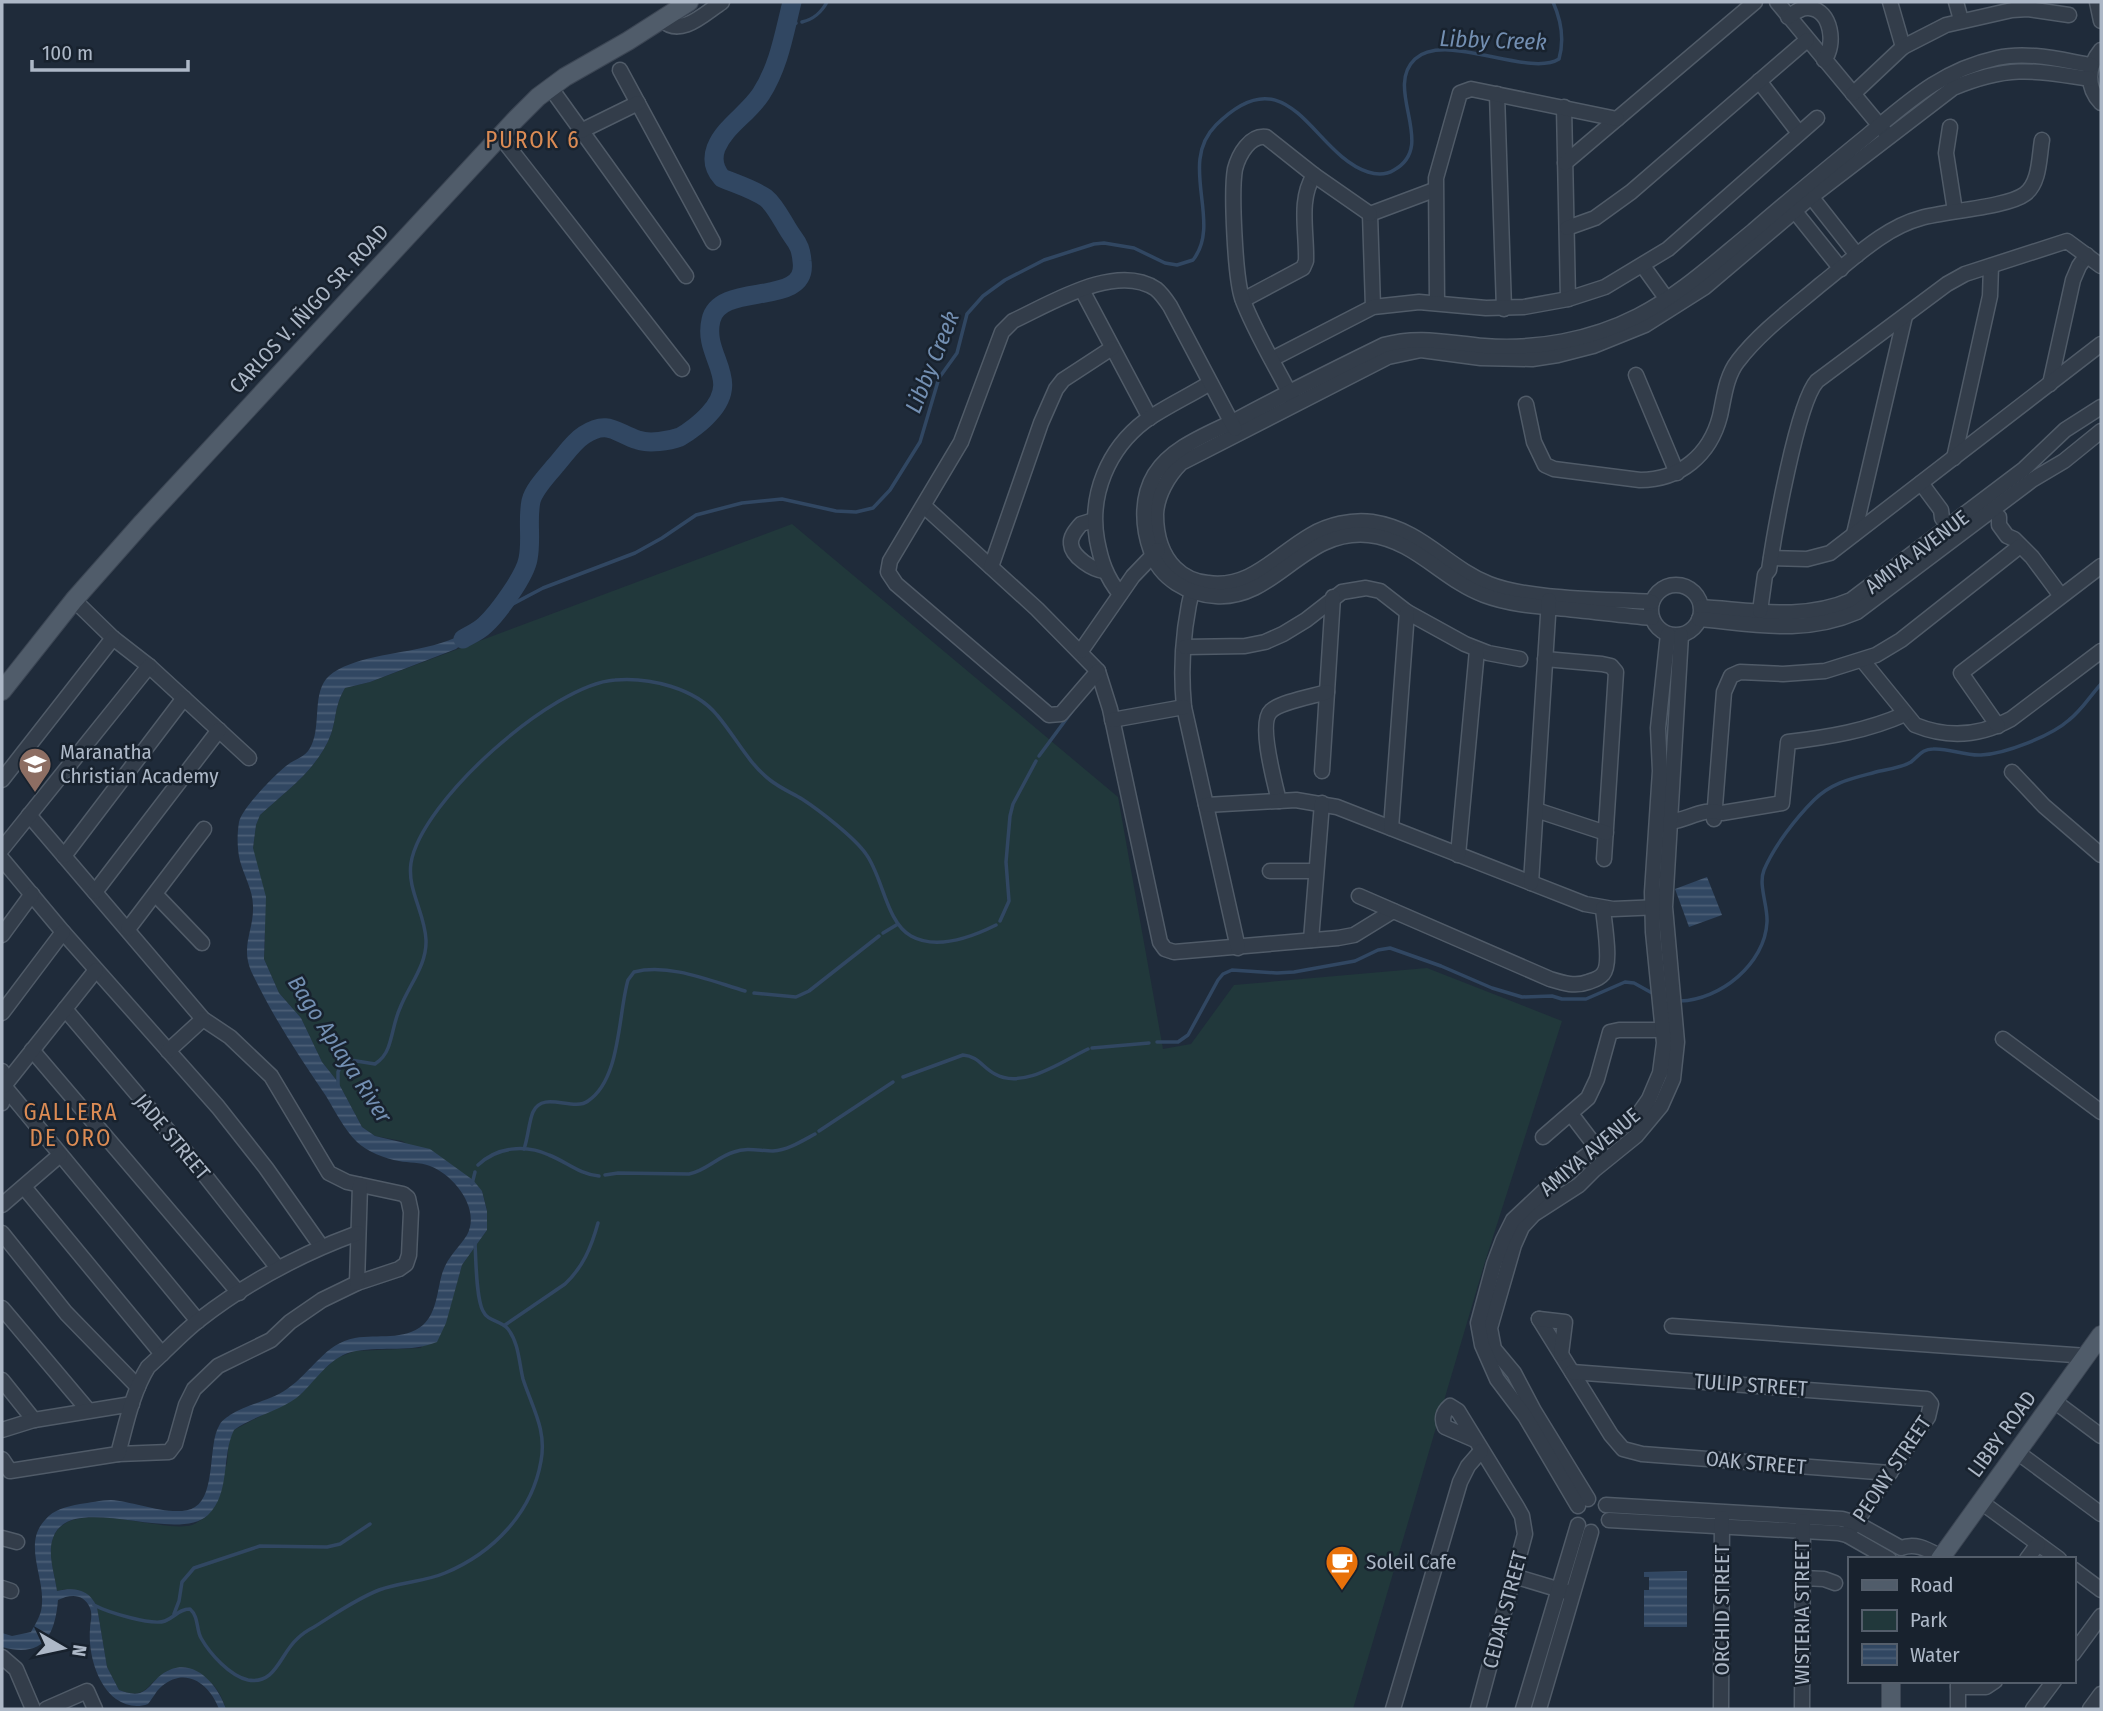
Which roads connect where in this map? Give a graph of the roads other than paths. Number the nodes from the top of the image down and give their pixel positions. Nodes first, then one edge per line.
1 (689, 2) edge
2 (722, 2) edge
3 (1755, 2) edge
4 (1776, 2) edge
5 (1890, 2) edge
6 (1956, 2) edge
7 (2096, 2) edge
8 (2026, 6) edge
9 (2069, 15) dead end
10 (1788, 17) junction
11 (662, 20) junction
12 (1961, 20) junction
13 (2101, 21) edge
14 (1807, 40) junction
15 (1903, 47) junction
16 (2101, 50) edge
17 (1824, 60) junction
18 (621, 70) dead end
19 (2090, 72) junction
20 (1759, 81) junction
21 (550, 87) junction
22 (1497, 94) junction
23 (1853, 94) junction
24 (638, 103) junction
25 (2101, 103) edge
26 (1564, 107) junction
27 (1817, 118) dead end
28 (1617, 119) junction
29 (1950, 127) dead end
30 (581, 131) junction
31 (1884, 131) junction
32 (1799, 133) junction
33 (500, 136) junction
34 (2042, 140) dead end
35 (1565, 163) junction
36 (1314, 175) junction
37 (1434, 190) junction
38 (1807, 192) junction
39 (1791, 206) junction
40 (1955, 211) junction
41 (1370, 214) junction
42 (1567, 228) junction
43 (713, 242) dead end
44 (1857, 255) junction
45 (2087, 255) junction
46 (1643, 266) junction
47 (1991, 266) junction
48 (2101, 266) edge
49 (1840, 269) junction
50 (686, 276) dead end
51 (1082, 290) junction
52 (1568, 299) junction
53 (1243, 300) junction
54 (1437, 302) junction
55 (1670, 303) junction
56 (1373, 307) junction
57 (1504, 309) junction
58 (1905, 316) junction
59 (1877, 336) junction
60 (2101, 344) edge
61 (1112, 348) junction
62 (1898, 349) junction
63 (2058, 349) junction
64 (1272, 359) junction
65 (2079, 362) junction
66 (682, 369) dead end
67 (1636, 375) dead end
68 (1210, 383) junction
69 (2050, 384) junction
70 (1292, 398) junction
71 (1526, 404) dead end
72 (2101, 407) edge
73 (1150, 418) junction
74 (1962, 422) junction
75 (1234, 428) junction
76 (2101, 431) edge
77 (1981, 437) junction
78 (1954, 458) junction
79 (1677, 473) junction
80 (1917, 486) junction
81 (1863, 497) junction
82 (923, 506) junction
83 (1992, 509) junction
84 (1883, 513) junction
85 (1094, 520) junction
86 (1949, 528) junction
87 (1854, 534) junction
88 (2017, 543) junction
89 (1156, 551) junction
90 (1770, 564) junction
91 (2101, 566) edge
92 (991, 567) junction
93 (1104, 571) junction
94 (1193, 585) junction
95 (1120, 594) junction
96 (2061, 596) junction
97 (1333, 597) junction
98 (74, 600) junction
99 (1549, 601) junction
100 (1653, 602) junction
101 (1764, 611) junction
102 (1407, 612) junction
103 (1700, 613) junction
104 (1652, 618) junction
105 (1675, 635) junction
106 (113, 638) junction
107 (1185, 647) junction
108 (1478, 650) junction
109 (1081, 651) junction
110 (2101, 651) edge
111 (1520, 659) dead end
112 (1545, 659) junction
113 (1863, 661) junction
114 (149, 666) junction
115 (1098, 671) junction
116 (2, 691) edge
117 (1327, 692) junction
118 (184, 698) junction
119 (1184, 707) junction
120 (1905, 714) junction
121 (1112, 720) junction
122 (1998, 726) junction
123 (219, 730) junction
124 (249, 758) dead end
125 (1322, 771) dead end
126 (2012, 772) dead end
127 (2, 780) edge
128 (1279, 801) junction
129 (1321, 803) junction
130 (1206, 805) junction
131 (1536, 810) junction
132 (1717, 814) junction
133 (29, 816) junction
134 (1662, 822) junction
135 (1391, 828) junction
136 (204, 829) dead end
137 (1606, 833) junction
138 (2, 849) edge
139 (1458, 855) junction
140 (2101, 855) edge
141 (64, 856) junction
142 (2, 859) edge
143 (1604, 859) dead end
144 (1270, 871) dead end
145 (1316, 871) junction
146 (1531, 883) junction
147 (95, 892) junction
148 (32, 894) junction
149 (156, 895) junction
150 (1359, 896) dead end
151 (1659, 907) junction
152 (1603, 908) junction
153 (1393, 911) junction
154 (128, 929) junction
155 (63, 933) junction
156 (2, 935) edge
157 (1311, 940) junction
158 (202, 943) dead end
159 (1238, 948) junction
160 (96, 970) junction
161 (65, 1009) junction
162 (2, 1013) edge
163 (202, 1018) junction
164 (1670, 1030) junction
165 (2003, 1039) dead end
166 (33, 1050) junction
167 (168, 1051) junction
168 (2, 1071) edge
169 (4, 1086) junction
170 (2, 1103) edge
171 (2101, 1112) edge
172 (1571, 1114) junction
173 (1543, 1137) dead end
174 (60, 1154) junction
175 (1602, 1154) junction
176 (360, 1185) junction
177 (24, 1187) junction
178 (2, 1205) edge
179 (2, 1233) edge
180 (359, 1233) junction
181 (321, 1246) junction
182 (277, 1267) junction
183 (358, 1283) junction
184 (239, 1293) junction
185 (2, 1308) edge
186 (198, 1321) junction
187 (1672, 1326) dead end
188 (2101, 1335) edge
189 (162, 1354) junction
190 (1561, 1354) dead end
191 (2087, 1356) junction
192 (1572, 1372) junction
193 (2, 1381) edge
194 (138, 1387) junction
195 (1930, 1401) joint
196 (2054, 1401) junction
197 (132, 1404) junction
198 (88, 1410) junction
199 (34, 1420) junction
200 (2, 1430) edge
201 (2101, 1436) edge
202 (2017, 1452) junction
203 (118, 1454) junction
204 (4, 1469) edge
205 (1890, 1473) junction
206 (1583, 1502) junction
207 (1981, 1502) junction
208 (1607, 1513) junction
209 (2101, 1514) edge
210 (1721, 1518) junction
211 (1803, 1523) junction
212 (1856, 1523) junction
213 (1585, 1529) junction
214 (1847, 1535) junction
215 (2, 1538) edge
216 (17, 1542) dead end
217 (2038, 1544) junction
218 (1895, 1555) edge
219 (1938, 1557) edge
220 (1941, 1557) edge
221 (2028, 1557) edge
222 (2056, 1557) edge
223 (2075, 1571) edge
224 (1514, 1576) junction
225 (1802, 1578) junction
226 (1835, 1583) dead end
227 (2101, 1590) edge
228 (1566, 1591) junction
229 (2101, 1616) edge
230 (2075, 1651) edge
231 (2, 1657) edge
232 (1891, 1683) edge
233 (1991, 1683) edge
234 (2053, 1683) edge
235 (1958, 1684) edge
236 (2101, 1694) edge
237 (33, 1709) edge
238 (46, 1709) edge
239 (95, 1709) edge
240 (1393, 1709) edge
241 (1478, 1709) edge
242 (1523, 1709) edge
243 (1539, 1709) edge
244 (1721, 1709) edge
245 (1802, 1709) edge
246 (1891, 1709) edge
247 (1958, 1709) edge
248 (2034, 1709) edge
249 (2090, 1709) edge

1 - 11 main road, CARLOS V. IÑIGO SR. ROAD
2 - 11 street
3 - 28 street
4 - 10 street
5 - 15 street
6 - 12 street
7 - 13 street
8 - 9 street
8 - 12 street
10 - 14 street
10 - 17 street
11 - 21 main road, CARLOS V. IÑIGO SR. ROAD
12 - 15 street
14 - 17 street
14 - 20 street
15 - 23 street
16 - 19 street
17 - 23 street
18 - 24 street
19 - 25 street
19 - 31 street
20 - 32 street
20 - 42 street
21 - 30 street
21 - 33 main road, CARLOS V. IÑIGO SR. ROAD
22 - 26 street
22 - 37 street
22 - 57 street
23 - 31 street
24 - 30 street
24 - 43 street
26 - 28 street
26 - 35 street
27 - 32 street
28 - 35 street
29 - 40 street
30 - 50 street
31 - 38 street
32 - 46 street
33 - 66 street
33 - 98 main road, CARLOS V. IÑIGO SR. ROAD
34 - 40 street
35 - 42 street
36 - 41 street
36 - 53 street
36 - 53 street
37 - 41 street
37 - 54 street
38 - 39 street
38 - 44 street
39 - 49 street
39 - 55 street
40 - 44 street
41 - 56 street
42 - 52 street
44 - 49 street
45 - 47 street
45 - 48 street
45 - 63 street
46 - 52 street
46 - 55 street
47 - 58 street
47 - 74 street
49 - 79 street
51 - 61 street
51 - 68 street
51 - 82 street
52 - 57 street
53 - 64 street
54 - 56 street
54 - 57 street
55 - 70 street
56 - 64 street
58 - 59 street
58 - 62 street
59 - 62 street
59 - 90 street
60 - 65 street
61 - 73 street
61 - 92 street
62 - 81 street
63 - 65 street
63 - 69 street
64 - 70 street
65 - 69 street
67 - 79 street
68 - 73 street
68 - 75 street
69 - 77 street
70 - 75 street
71 - 79 street
72 - 83 street, AMIYA AVENUE
73 - 85 street
74 - 77 street
74 - 78 street
75 - 89 street
76 - 83 street, AMIYA AVENUE
77 - 78 street
78 - 80 street
80 - 84 street
80 - 86 street
81 - 84 street
81 - 87 street
82 - 92 street
82 - 115 street
83 - 86 street, AMIYA AVENUE
83 - 88 street
84 - 87 street
85 - 93 street
85 - 93 street
86 - 101 street, AMIYA AVENUE
86 - 103 street, AMIYA AVENUE
87 - 90 street
88 - 96 street
88 - 113 street
89 - 94 street
89 - 95 street
90 - 101 street
91 - 96 street
92 - 109 street
93 - 95 street
94 - 99 street
94 - 107 street
95 - 109 street
96 - 122 street
97 - 102 street
97 - 107 street
97 - 117 street
98 - 106 street
98 - 116 main road, CARLOS V. IÑIGO SR. ROAD
99 - 100 street
99 - 104 street
99 - 112 street
100 - 103 street
100 - 104 street
101 - 103 street, AMIYA AVENUE
102 - 108 street
102 - 135 street
103 - 105 street
104 - 105 street
105 - 134 street, AMIYA AVENUE
106 - 114 street
106 - 127 street
107 - 119 street
108 - 111 street
108 - 139 street
109 - 115 street
110 - 122 street
112 - 131 street
112 - 137 street
113 - 120 street
113 - 132 street
114 - 118 street
114 - 133 street
115 - 121 street
117 - 125 street
117 - 128 street
118 - 123 street
118 - 141 street
119 - 121 street
119 - 130 street
120 - 122 street
120 - 132 street
121 - 159 street
123 - 124 street
123 - 147 street
126 - 140 street
128 - 129 street
128 - 130 street
129 - 135 street
129 - 145 street
130 - 159 street
131 - 137 street
131 - 146 street
132 - 134 street
133 - 138 street
133 - 141 street
134 - 151 street, AMIYA AVENUE
135 - 139 street
136 - 149 street
137 - 143 street
139 - 146 street
141 - 147 street
142 - 148 street
144 - 145 street
145 - 157 street
146 - 152 street
147 - 154 street
148 - 155 street
148 - 156 street
149 - 154 street
149 - 158 street
150 - 153 street
151 - 152 street
151 - 164 street, AMIYA AVENUE
152 - 153 street
153 - 157 street
154 - 163 street
155 - 160 street
155 - 162 street
157 - 159 street
160 - 161 street
160 - 167 street
161 - 166 street
161 - 182 street, JADE STREET
163 - 167 street
163 - 176 street
164 - 172 street
164 - 175 street, AMIYA AVENUE
165 - 171 street
166 - 169 street
166 - 184 street
167 - 181 street
168 - 169 street
169 - 170 street
169 - 174 street
172 - 173 street
172 - 175 street
174 - 177 street
174 - 186 street
175 - 206 street, AMIYA AVENUE
176 - 180 street
176 - 183 street
177 - 178 street
177 - 189 street
179 - 194 street
180 - 181 street
180 - 183 street
181 - 182 street
182 - 184 street
183 - 203 street
184 - 186 street
185 - 198 street
186 - 189 street
187 - 191 street
188 - 191 main road, LIBBY ROAD
189 - 194 street
190 - 192 street
191 - 196 main road, LIBBY ROAD
192 - 195 street, TULIP STREET
192 - 205 street, OAK STREET
193 - 199 street
194 - 197 street
195 - 205 street, PEONY STREET
196 - 201 street
196 - 202 main road, LIBBY ROAD
197 - 198 street
197 - 203 street
198 - 199 street
199 - 200 street
202 - 207 main road, LIBBY ROAD
202 - 209 street
203 - 204 street
205 - 212 street, PEONY STREET
206 - 208 street
206 - 213 street
207 - 217 street
207 - 220 main road, LIBBY ROAD
208 - 210 street
208 - 213 street
210 - 211 street
210 - 244 street, ORCHID STREET
211 - 212 street
211 - 214 street
211 - 225 street, WISTERIA STREET
212 - 214 street, PEONY STREET
212 - 218 street
213 - 228 street
214 - 218 street
215 - 216 street
217 - 221 street
217 - 222 street
218 - 219 street
223 - 227 street
224 - 228 street
224 - 240 street, CEDAR STREET
224 - 241 street, CEDAR STREET
225 - 226 street
225 - 245 street, WISTERIA STREET
228 - 242 street
228 - 243 street
229 - 230 street
231 - 237 street
232 - 246 main road
233 - 235 street
234 - 248 street
235 - 247 street
236 - 249 street
238 - 239 street

